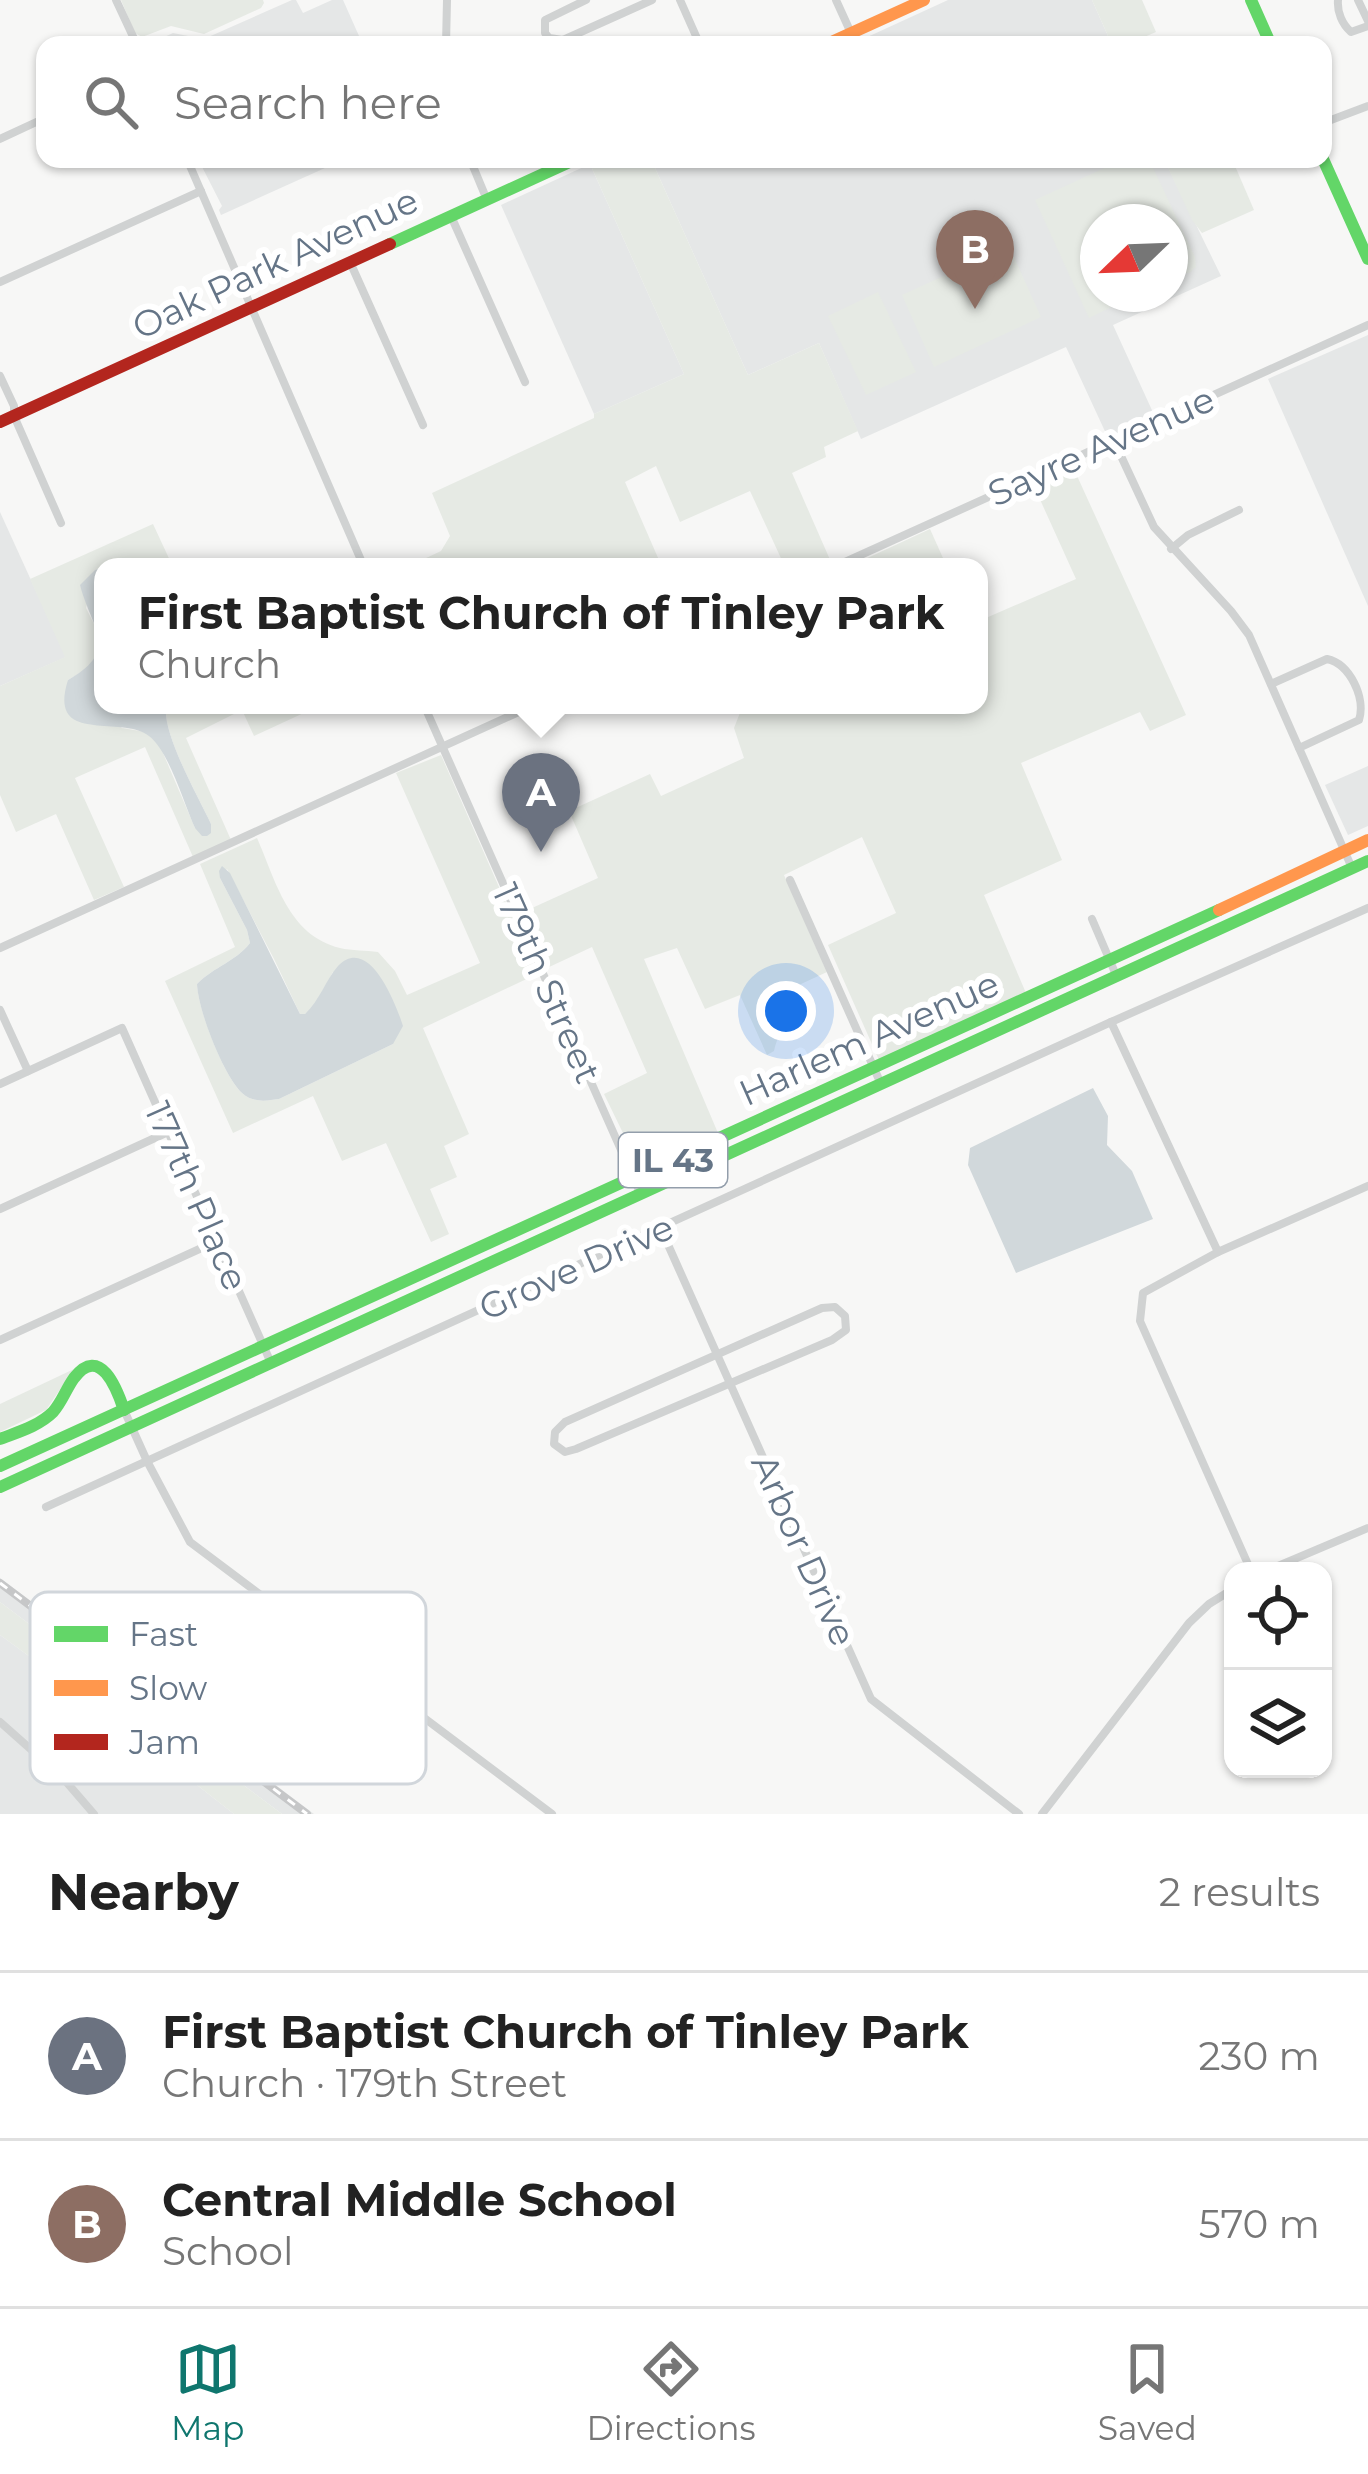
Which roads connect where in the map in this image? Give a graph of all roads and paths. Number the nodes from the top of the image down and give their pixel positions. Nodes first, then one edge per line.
1 (116, 0) edge
2 (447, 0) edge
3 (586, 0) edge
4 (652, 0) edge
5 (680, 0) edge
6 (836, 0) edge
7 (924, 0) edge
8 (1251, 0) edge
9 (1338, 0) edge
10 (1358, 0) edge
11 (1368, 24) edge
12 (851, 33) junction
13 (132, 36) edge
14 (446, 36) edge
15 (547, 36) edge
16 (571, 36) edge
17 (696, 36) edge
18 (844, 36) edge
19 (1267, 36) edge
20 (1368, 106) edge
21 (1332, 120) edge
22 (36, 122) edge
23 (0, 139) edge
24 (191, 168) edge
25 (474, 168) edge
26 (556, 168) edge
27 (1327, 168) edge
28 (201, 191) junction
29 (487, 200) junction
30 (451, 216) junction
31 (1368, 259) edge
32 (350, 262) junction
33 (0, 282) edge
34 (250, 308) junction
35 (1368, 325) edge
36 (0, 376) edge
37 (525, 382) dead end
38 (7, 419) edge
39 (423, 425) dead end
40 (1114, 441) junction
41 (1239, 510) dead end
42 (62, 523) dead end
43 (1171, 549) junction
44 (360, 558) edge
45 (854, 558) edge
46 (1271, 684) junction
47 (428, 714) edge
48 (514, 714) edge
49 (442, 747) junction
50 (1299, 748) junction
51 (1368, 840) edge
52 (1345, 851) junction
53 (1368, 861) edge
54 (1352, 868) junction
55 (790, 880) dead end
56 (1368, 908) edge
57 (1092, 919) dead end
58 (0, 948) edge
59 (1110, 961) junction
60 (1117, 976) junction
61 (0, 1010) edge
62 (1111, 1022) junction
63 (874, 1068) junction
64 (28, 1071) junction
65 (0, 1084) edge
66 (882, 1085) junction
67 (168, 1132) junction
68 (634, 1178) junction
69 (1368, 1186) edge
70 (641, 1195) junction
71 (0, 1209) edge
72 (661, 1229) junction
73 (218, 1241) junction
74 (1218, 1252) junction
75 (403, 1284) junction
76 (411, 1301) junction
77 (0, 1340) edge
78 (264, 1347) junction
79 (716, 1353) junction
80 (272, 1364) junction
81 (730, 1384) junction
82 (124, 1410) junction
83 (132, 1426) junction
84 (0, 1439) edge
85 (147, 1461) junction
86 (0, 1466) edge
87 (0, 1486) edge
88 (46, 1507) dead end
89 (1368, 1528) edge
90 (1247, 1562) edge
91 (1287, 1562) edge
92 (255, 1592) edge
93 (1224, 1595) edge
94 (426, 1720) edge
95 (0, 1722) edge
96 (30, 1749) edge
97 (68, 1784) edge
98 (94, 1814) edge
99 (552, 1814) edge
100 (1019, 1814) edge
101 (1042, 1814) edge

1 - 13 street
2 - 14 street
3 - 15 street
4 - 16 street
5 - 17 street
6 - 12 street
7 - 12 main road
8 - 19 main road
9 - 11 street
10 - 11 street
12 - 18 main road
20 - 21 street
22 - 23 street
24 - 28 street
25 - 29 street
26 - 29 main road, Oak Park Avenue
27 - 31 main road
28 - 33 street
28 - 34 street
29 - 30 main road, Oak Park Avenue
30 - 32 main road, Oak Park Avenue
30 - 37 street
32 - 34 main road, Oak Park Avenue
32 - 39 street
34 - 38 main road, Oak Park Avenue
34 - 44 street
35 - 40 street, Sayre Avenue
36 - 38 street
38 - 42 street
40 - 43 street
40 - 45 street, Sayre Avenue
41 - 43 street
43 - 46 street
46 - 50 street
46 - 50 street
47 - 49 street, 179th Street
48 - 49 street
49 - 58 street
49 - 68 street, 179th Street
50 - 52 street
51 - 52 main road, Harlem Avenue / IL 43
52 - 54 street
52 - 59 main road, Harlem Avenue / IL 43
53 - 54 main road, Harlem Avenue / IL 43
54 - 60 main road, Harlem Avenue / IL 43
55 - 63 street
56 - 62 street, Grove Drive
57 - 59 street
59 - 60 street
59 - 63 main road, Harlem Avenue / IL 43
60 - 66 main road, Harlem Avenue / IL 43
61 - 64 street
62 - 72 street, Grove Drive
62 - 74 street
63 - 66 street
63 - 68 main road, Harlem Avenue / IL 43
64 - 65 street
64 - 67 street, 177th Place
66 - 70 main road, Harlem Avenue / IL 43
67 - 71 street
67 - 73 street, 177th Place
68 - 70 street, 179th Street
68 - 75 main road, Harlem Avenue / IL 43
69 - 74 street
70 - 76 main road, Harlem Avenue / IL 43
72 - 79 street, Arbor Drive
72 - 85 street, Grove Drive
73 - 77 street
73 - 78 street, 177th Place
74 - 90 street
75 - 76 main road
75 - 78 main road, Harlem Avenue / IL 43
76 - 80 main road, Harlem Avenue / IL 43
78 - 80 street, 177th Place
78 - 82 main road, Harlem Avenue / IL 43
79 - 81 street, Arbor Drive
79 - 81 street
79 - 81 street
80 - 83 main road, Harlem Avenue / IL 43
81 - 100 street, Arbor Drive
82 - 83 street
82 - 84 main road
82 - 86 main road, Harlem Avenue / IL 43
83 - 85 street
83 - 87 main road, Harlem Avenue / IL 43
85 - 88 street, Grove Drive
85 - 92 street
89 - 91 street
93 - 101 street
94 - 99 street
95 - 96 street
97 - 98 street

